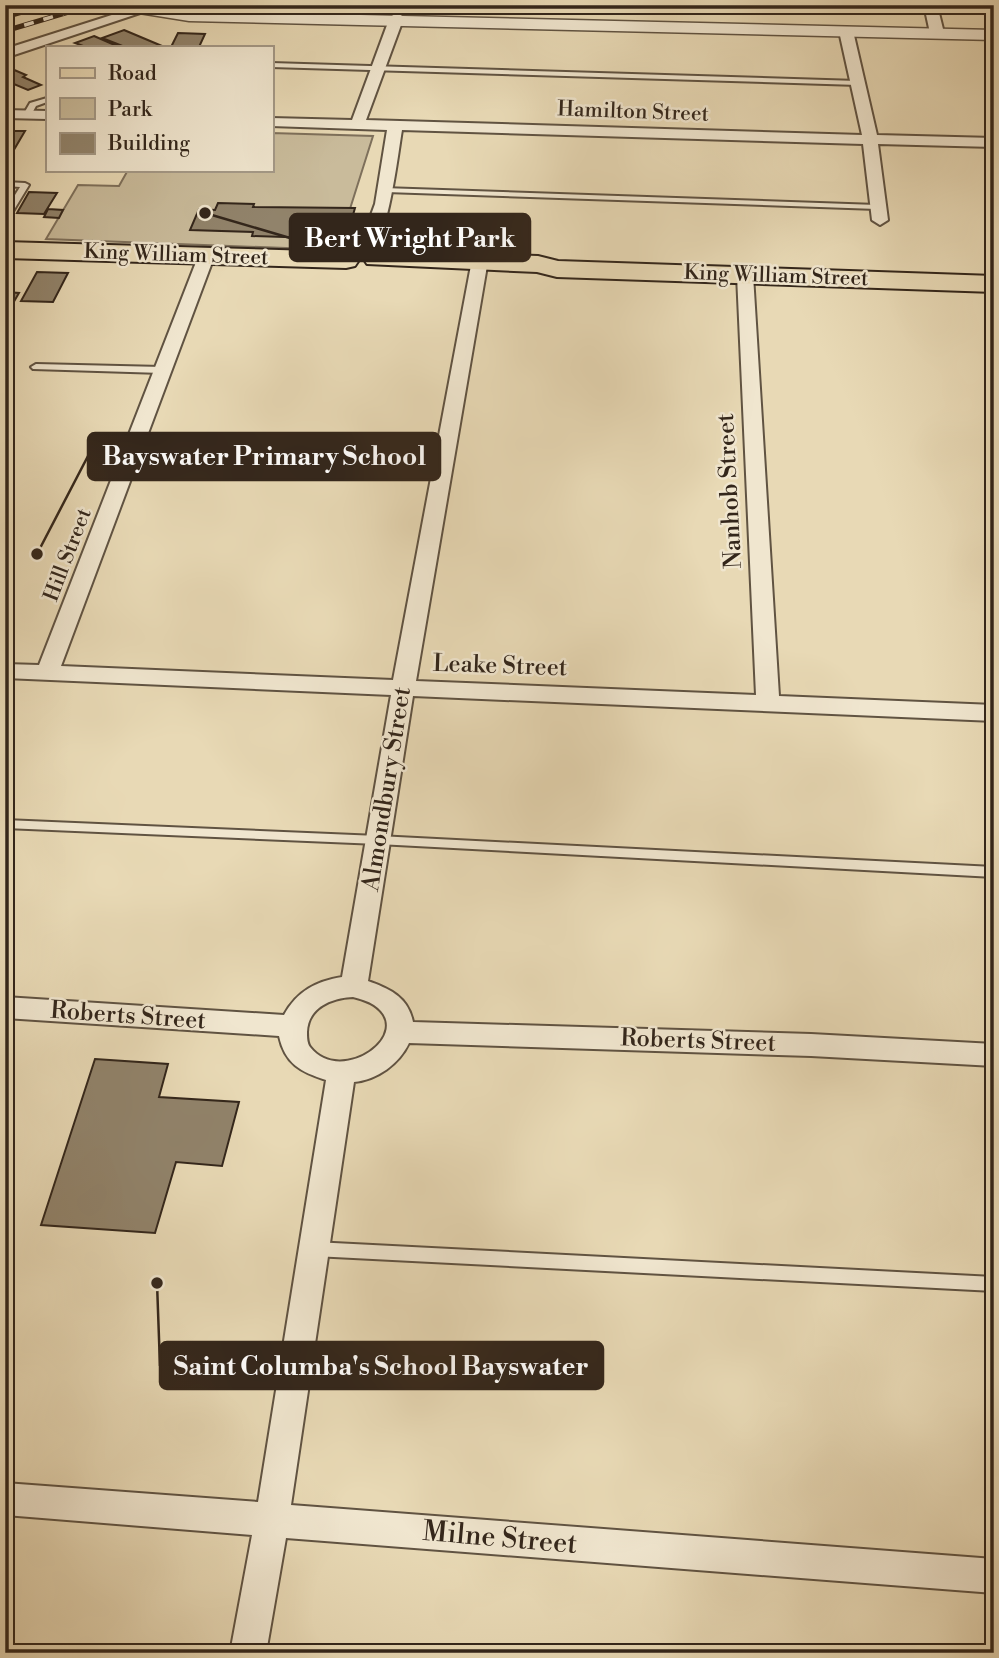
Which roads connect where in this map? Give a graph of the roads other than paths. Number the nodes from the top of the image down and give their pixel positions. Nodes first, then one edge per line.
1 (170, 5) edge
2 (930, 5) edge
3 (153, 7) edge
4 (396, 20) junction
5 (846, 31) junction
6 (937, 33) junction
7 (994, 34) edge
8 (5, 54) edge
9 (273, 65) edge
10 (378, 69) junction
11 (858, 83) junction
12 (46, 100) edge
13 (5, 114) edge
14 (27, 115) junction
15 (46, 115) edge
16 (273, 122) edge
17 (357, 125) junction
18 (395, 126) junction
19 (870, 139) junction
20 (994, 143) edge
21 (5, 184) edge
22 (386, 190) junction
23 (879, 213) joint
24 (5, 218) edge
25 (5, 250) edge
26 (206, 257) junction
27 (364, 259) junction
28 (479, 266) junction
29 (745, 275) junction
30 (994, 284) edge
31 (36, 367) dead end
32 (162, 370) junction
33 (5, 671) edge
34 (48, 672) junction
35 (403, 689) junction
36 (768, 703) junction
37 (994, 713) edge
38 (5, 824) edge
39 (378, 840) junction
40 (994, 872) edge
41 (354, 987) junction
42 (5, 1007) edge
43 (292, 1026) junction
44 (401, 1032) junction
45 (994, 1055) edge
46 (341, 1073) junction
47 (314, 1249) junction
48 (994, 1284) edge
49 (5, 1499) edge
50 (272, 1520) junction
51 (994, 1576) edge
52 (248, 1653) edge

1 - 4 street
2 - 6 street
3 - 4 street
3 - 8 street
4 - 5 street
4 - 10 street
5 - 6 street
5 - 11 street
6 - 7 street
9 - 10 lane
10 - 11 lane
10 - 17 street
11 - 19 street
12 - 14 lane
13 - 14 street
14 - 15 street
16 - 17 street, Hamilton Street
17 - 18 street, Hamilton Street
18 - 19 street, Hamilton Street
18 - 22 street
19 - 20 street, Hamilton Street
19 - 23 street
21 - 24 lane
22 - 23 lane
22 - 27 street
25 - 26 main road, King William Street
26 - 27 main road, King William Street
26 - 32 street, Hill Street
27 - 28 main road, King William Street
28 - 29 main road, King William Street
28 - 35 street, Almondbury Street
29 - 30 main road, King William Street
29 - 36 street, Nanhob Street
31 - 32 lane
32 - 34 street, Hill Street
33 - 34 street, Leake Street
34 - 35 street, Leake Street
35 - 36 street, Leake Street
35 - 39 street, Almondbury Street
36 - 37 street, Leake Street
38 - 39 lane
39 - 40 lane
39 - 41 street, Almondbury Street
41 - 43 street
41 - 44 street
42 - 43 street, Roberts Street
43 - 46 street
44 - 45 street, Roberts Street
44 - 46 street
46 - 47 street
47 - 48 lane
47 - 50 street
49 - 50 street, Milne Street
50 - 51 street, Milne Street
50 - 52 street

